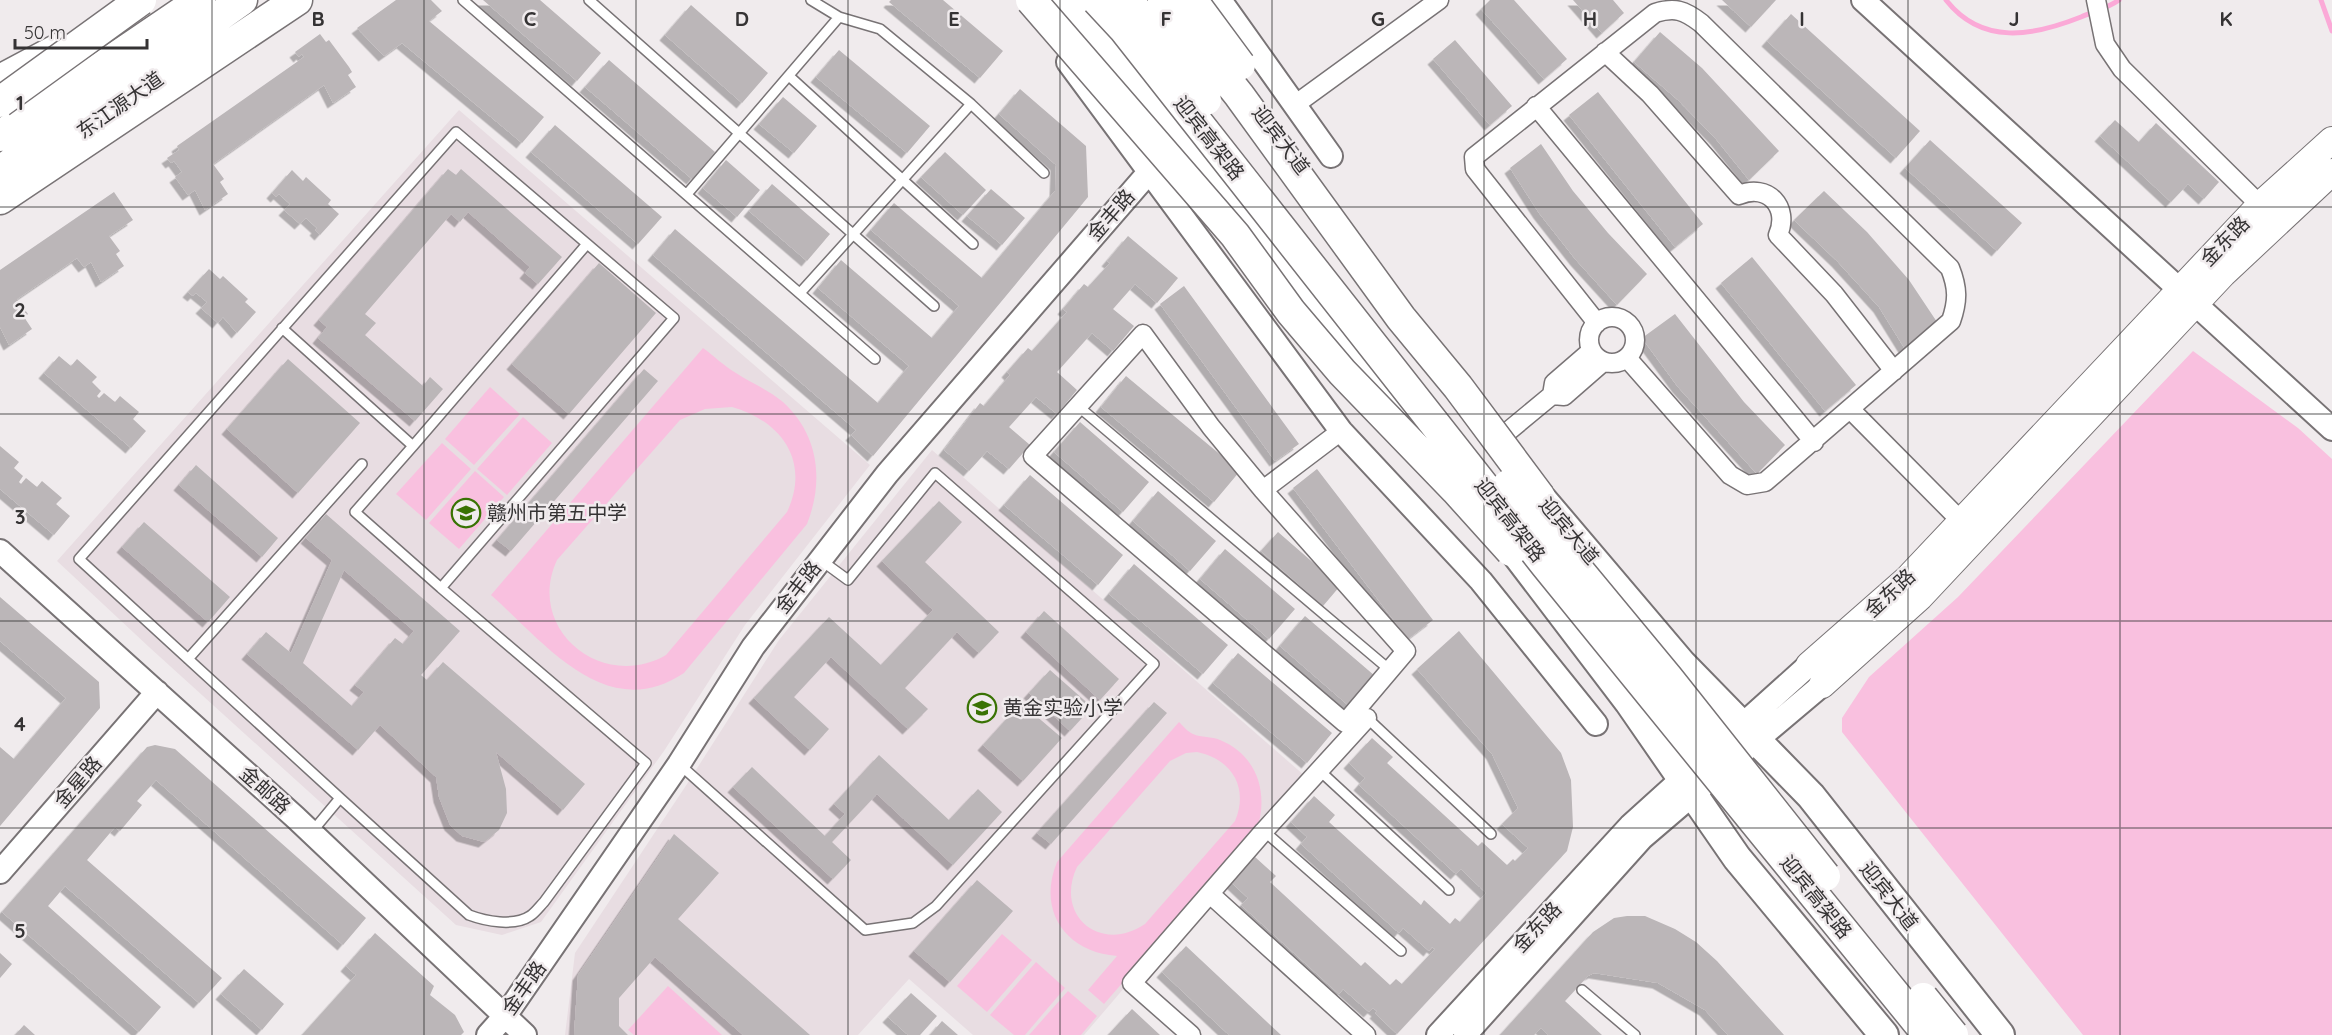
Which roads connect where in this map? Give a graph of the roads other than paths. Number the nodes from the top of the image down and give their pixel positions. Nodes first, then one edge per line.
1 (120, 0) edge
2 (141, 0) edge
3 (156, 0) edge
4 (200, 0) edge
5 (242, 0) edge
6 (268, 0) edge
7 (297, 0) edge
8 (464, 0) edge
9 (589, 0) edge
10 (811, 0) edge
11 (1013, 0) edge
12 (1031, 0) edge
13 (1066, 0) edge
14 (1097, 0) edge
15 (1128, 0) edge
16 (1163, 0) edge
17 (1172, 0) edge
18 (1192, 0) edge
19 (1220, 0) edge
20 (1439, 0) edge
21 (1863, 0) edge
22 (2096, 0) edge
23 (839, 17) junction
24 (1605, 52) junction
25 (789, 76) junction
26 (0, 81) edge
27 (0, 94) edge
28 (0, 102) edge
29 (971, 104) junction
30 (1296, 104) junction
31 (1536, 106) junction
32 (738, 133) junction
33 (0, 136) edge
34 (2332, 140) edge
35 (1331, 156) dead end
36 (0, 171) edge
37 (1150, 171) junction
38 (2332, 172) edge
39 (1044, 173) dead end
40 (903, 180) junction
41 (0, 188) edge
42 (687, 194) junction
43 (0, 199) edge
44 (2260, 205) junction
45 (854, 234) junction
46 (587, 244) junction
47 (973, 244) dead end
48 (800, 293) junction
49 (2187, 297) junction
50 (934, 306) dead end
51 (1401, 318) junction
52 (1597, 323) junction
53 (282, 328) junction
54 (1597, 356) junction
55 (1627, 358) junction
56 (875, 359) dead end
57 (1894, 371) junction
58 (1079, 407) junction
59 (1850, 410) junction
60 (2332, 429) edge
61 (1341, 431) junction
62 (1814, 442) junction
63 (1494, 443) junction
64 (413, 446) junction
65 (362, 464) dead end
66 (1263, 490) junction
67 (1961, 521) junction
68 (0, 551) edge
69 (820, 560) junction
70 (441, 588) junction
71 (188, 659) junction
72 (1391, 671) junction
73 (1816, 675) junction
74 (1668, 678) junction
75 (157, 692) junction
76 (1367, 718) joint
77 (1596, 724) dead end
78 (1750, 733) junction
79 (679, 764) junction
80 (1320, 771) junction
81 (1694, 780) junction
82 (340, 798) junction
83 (1264, 831) junction
84 (312, 833) junction
85 (1491, 834) dead end
86 (0, 872) edge
87 (1449, 890) dead end
88 (1210, 894) junction
89 (1401, 951) dead end
90 (1582, 990) dead end
91 (505, 1016) junction
92 (488, 1035) edge
93 (525, 1035) edge
94 (1191, 1035) edge
95 (1366, 1035) edge
96 (1438, 1035) edge
97 (1465, 1035) edge
98 (1635, 1035) edge
99 (1884, 1035) edge
100 (1928, 1035) edge
101 (1953, 1035) edge
102 (2000, 1035) edge

1 - 27 highway
2 - 28 highway, bridge
3 - 26 highway
4 - 33 highway
5 - 36 highway
6 - 41 highway, 东江源大道
7 - 43 highway
8 - 42 lane
9 - 32 lane
10 - 23 lane
11 - 37 street
12 - 81 highway, bridge
13 - 81 main road
14 - 81 highway, 迎宾高架路, bridge
15 - 74 highway, 迎宾高架路, bridge
16 - 51 highway, bridge
17 - 63 main road, 迎宾大道
18 - 51 highway, bridge
19 - 30 street
20 - 30 street
21 - 49 street
22 - 44 street
23 - 25 lane
23 - 29 lane
24 - 31 street
24 - 57 street
24 - 57 street
25 - 32 lane
25 - 40 lane
29 - 39 lane
29 - 40 lane
30 - 35 street
31 - 52 street
31 - 62 street
32 - 42 lane
32 - 45 lane
34 - 44 main road, 金东路
37 - 61 street
37 - 69 street, 金丰路
38 - 49 main road, 金东路
40 - 45 lane
40 - 47 lane
42 - 48 lane
44 - 49 main road, 金东路
45 - 48 lane
45 - 50 lane
46 - 53 lane
46 - 64 lane
46 - 70 lane
48 - 56 lane
49 - 60 street
49 - 67 main road, 金东路
49 - 73 main road, 金东路
51 - 74 highway, bridge
52 - 54 street
52 - 55 street
53 - 64 lane
53 - 71 lane
54 - 55 street
54 - 63 street
55 - 62 street
57 - 59 street
58 - 66 street
58 - 72 lane
58 - 72 street
59 - 62 street
59 - 67 street
61 - 66 street
61 - 77 street
63 - 78 main road, 迎宾大道
64 - 70 lane
65 - 71 lane
66 - 72 street
67 - 73 main road, 金东路
68 - 75 street, 金邮路
69 - 79 street, 金丰路
69 - 79 lane
70 - 82 lane
71 - 82 lane
73 - 78 street, 金东路
74 - 101 highway, 迎宾高架路, bridge
75 - 84 street, 金邮路
75 - 86 street, 金星路
76 - 80 street
76 - 85 lane
78 - 81 street, 金东路
78 - 102 main road, 迎宾大道
79 - 91 street, 金丰路
80 - 83 street
80 - 87 lane
81 - 96 street, 金东路
81 - 97 street, 金东路
81 - 99 main road
81 - 100 highway, 迎宾高架路, bridge
82 - 84 lane
83 - 88 street
83 - 89 lane
84 - 91 street, 金邮路
88 - 94 street
88 - 95 street
90 - 98 lane
91 - 92 street, 金丰路
91 - 93 street, 金邮路

